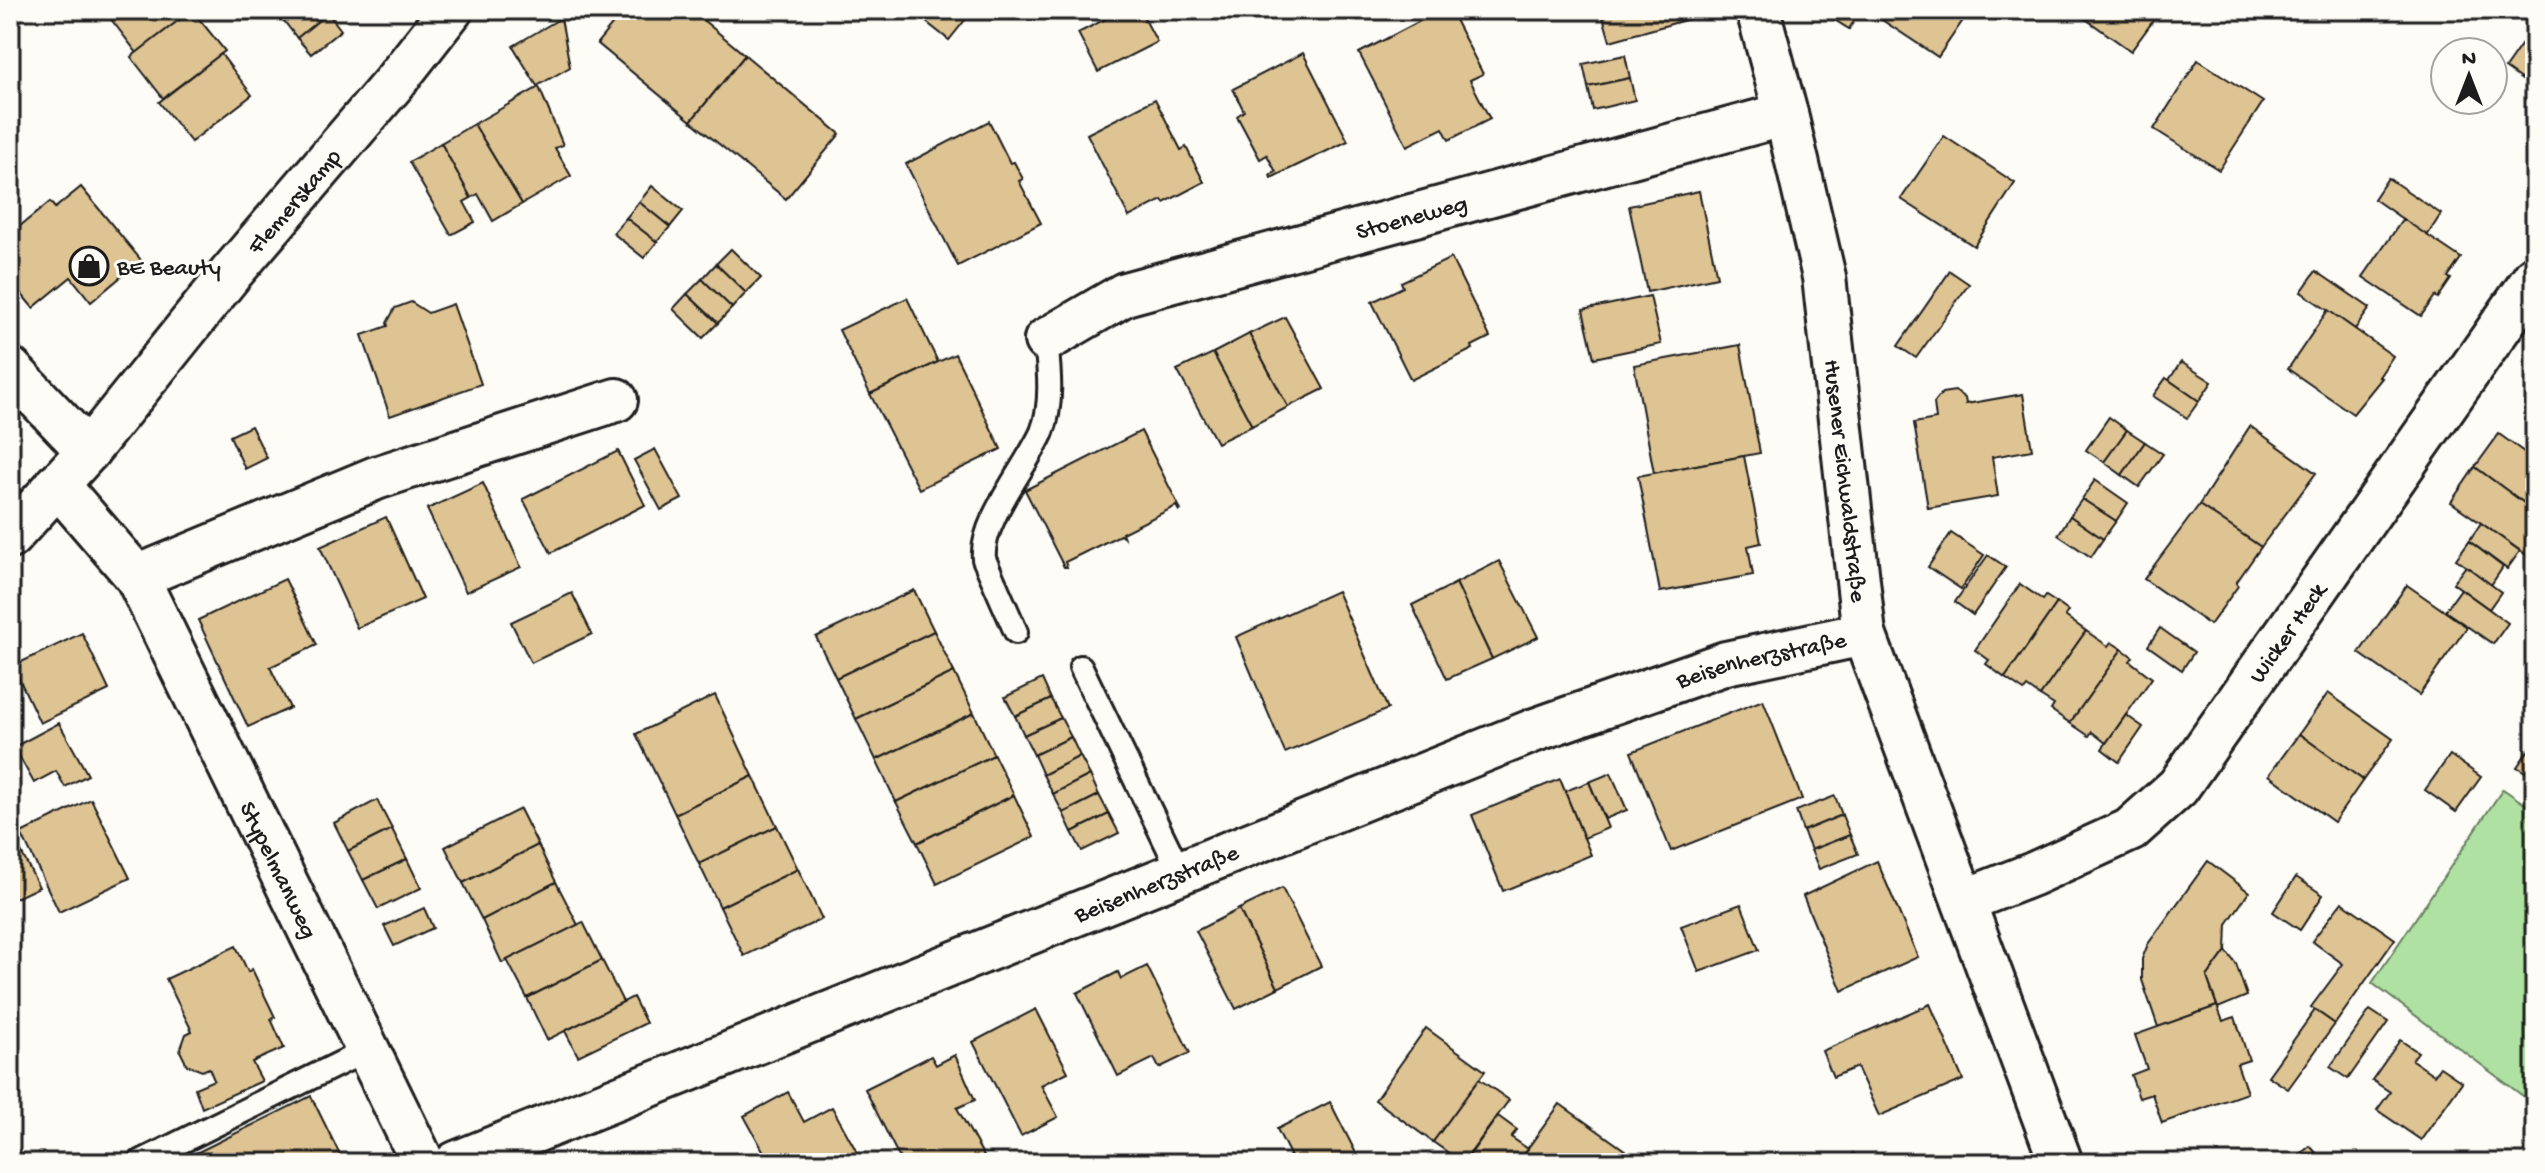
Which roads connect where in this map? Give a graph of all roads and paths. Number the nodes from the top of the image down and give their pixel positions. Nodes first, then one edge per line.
1 (451, 10) edge
2 (1758, 10) edge
3 (1786, 114) junction
4 (2535, 277) edge
5 (1046, 340) joint
6 (10, 369) edge
7 (616, 400) dead end
8 (88, 451) junction
9 (57, 484) junction
10 (10, 537) edge
11 (137, 577) junction
12 (1016, 632) dead end
13 (1864, 634) junction
14 (1081, 667) dead end
15 (1180, 872) junction
16 (1964, 901) junction
17 (367, 1050) junction
18 (138, 1163) edge
19 (423, 1163) edge
20 (456, 1163) edge
21 (2061, 1163) edge

1 - 8 street, Flemerskamp
2 - 3 street, Husener Eichwaldstraße
3 - 5 street, Stoeneweg
3 - 13 street, Husener Eichwaldstraße
4 - 16 street, Wicker Heck
5 - 12 lane
6 - 8 street
7 - 11 street
8 - 9 street, Flemerskamp
9 - 10 street, Flemerskamp
9 - 11 street, Stypelmanweg
11 - 17 street, Stypelmanweg
13 - 15 street, Beisenherzstraße
13 - 16 street, Husener Eichwaldstraße
14 - 15 lane
15 - 20 street, Beisenherzstraße
16 - 21 street, Husener Eichwaldstraße
17 - 18 lane
17 - 19 street, Stypelmanweg

